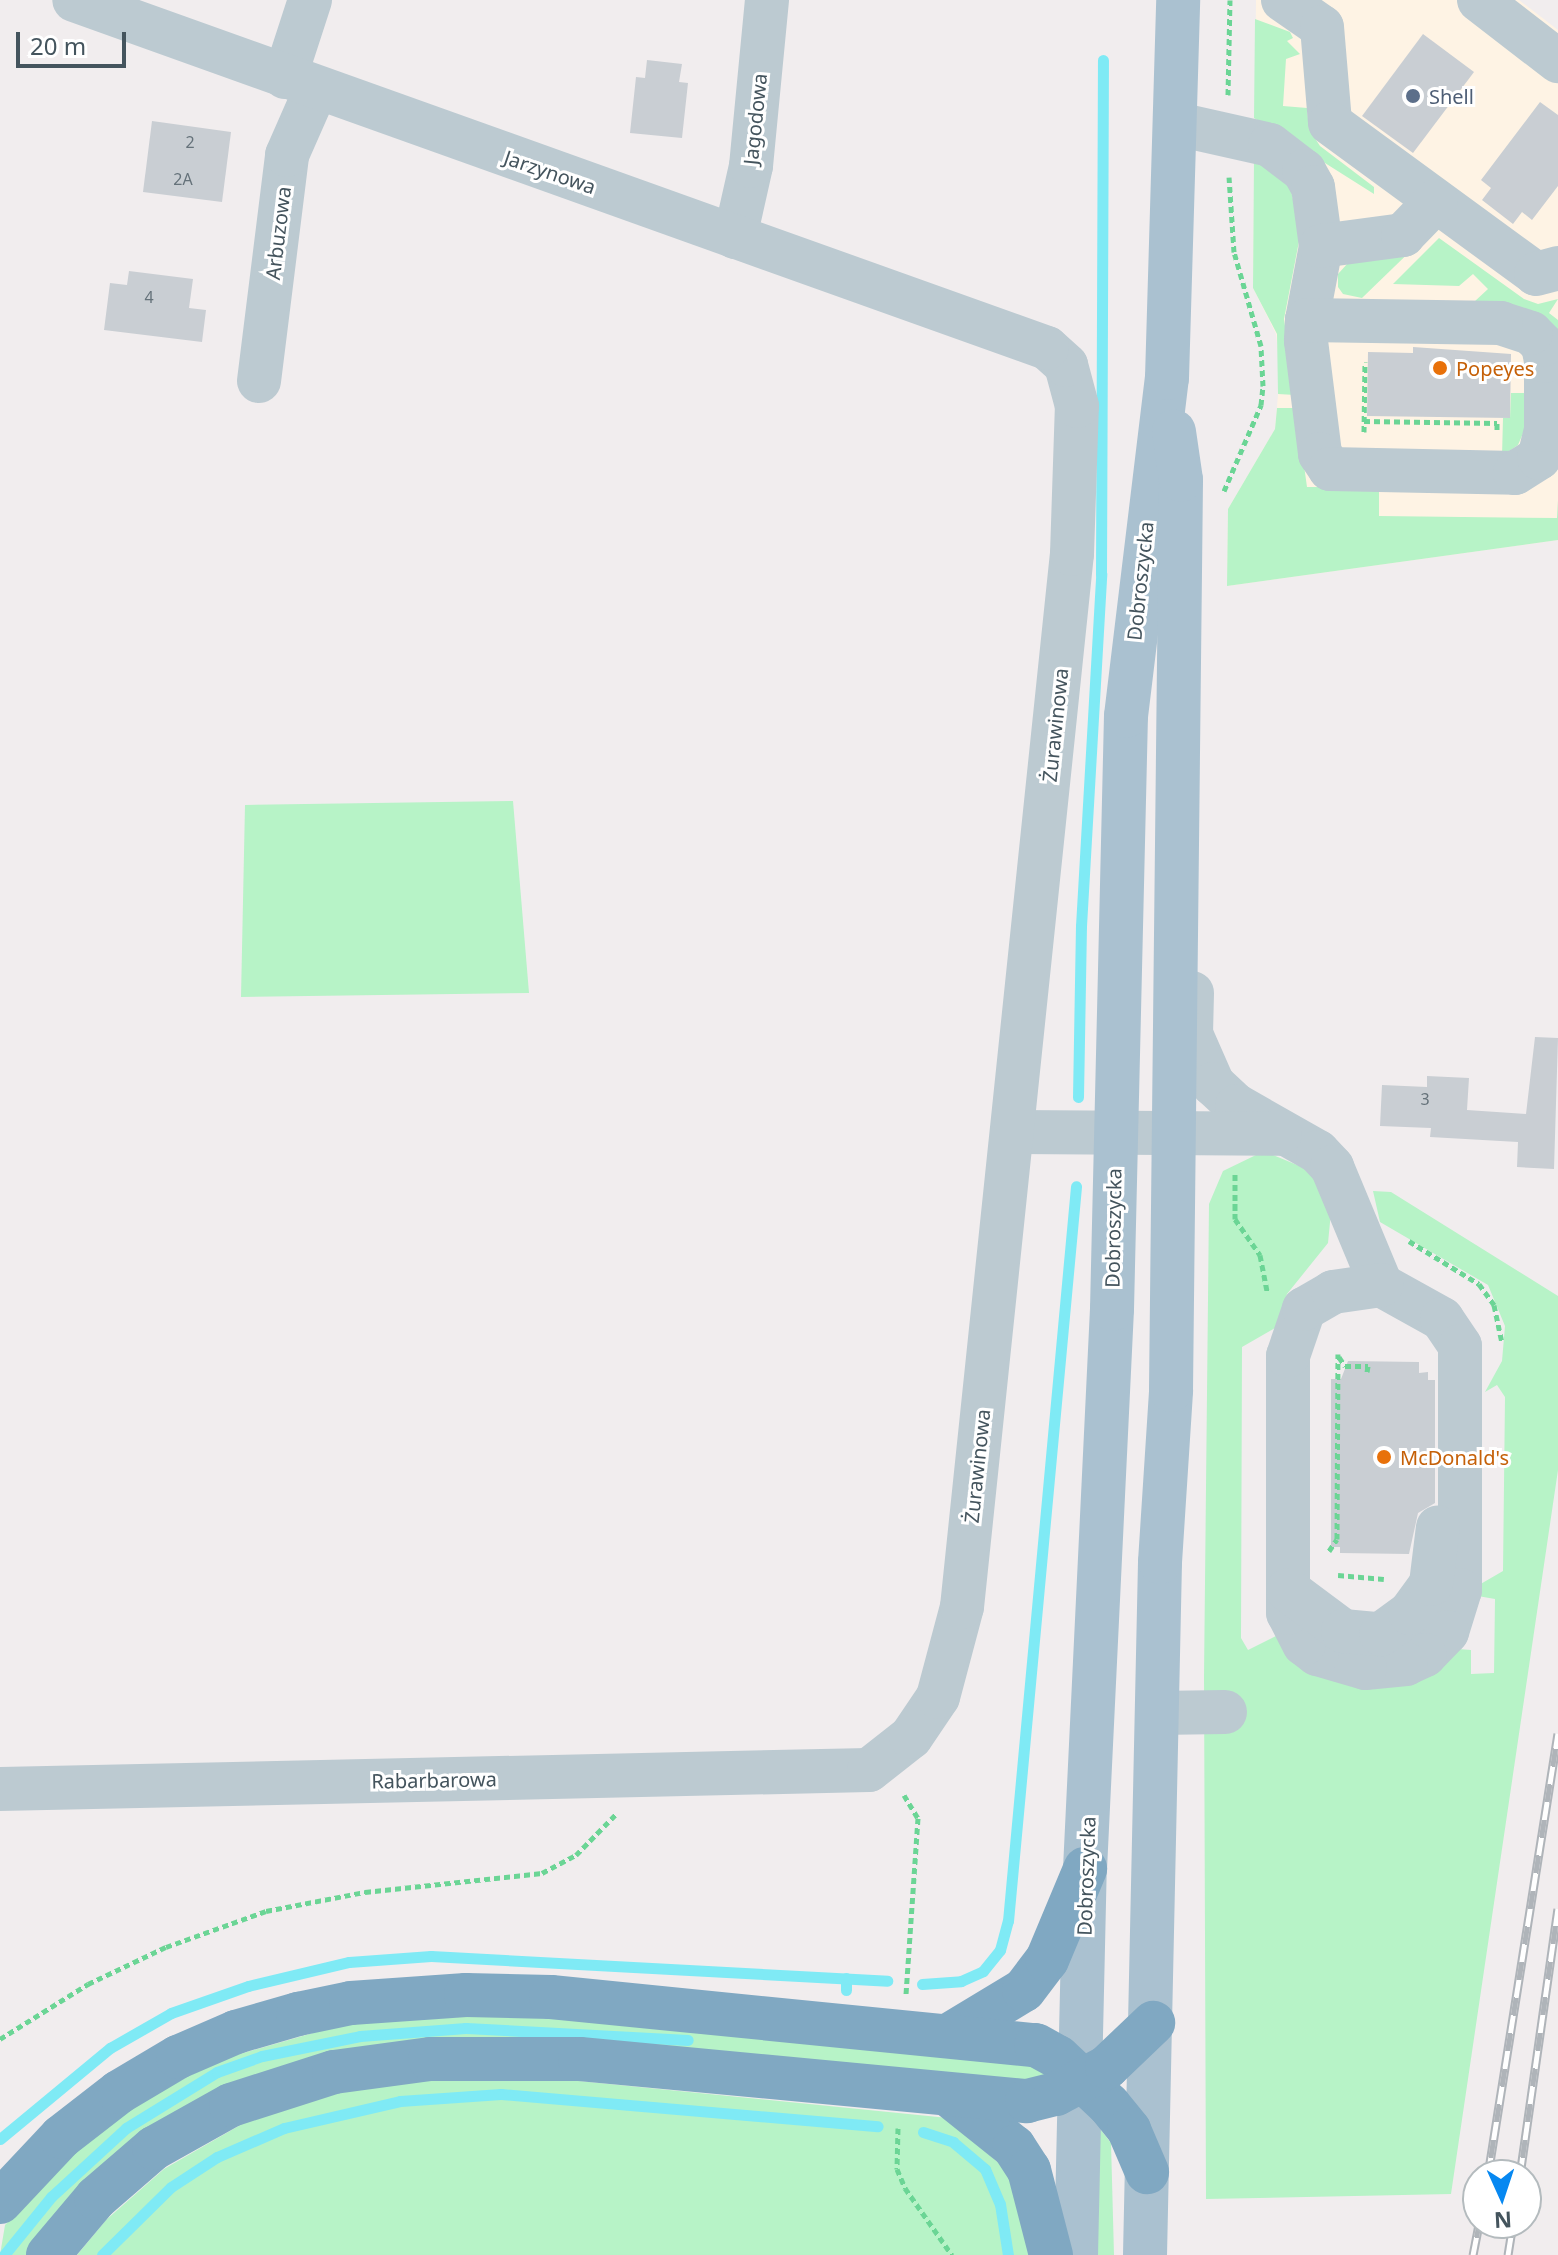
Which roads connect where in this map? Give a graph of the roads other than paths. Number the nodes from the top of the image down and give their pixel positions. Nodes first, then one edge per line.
1 (74, 0) edge
2 (310, 0) edge
3 (767, 0) edge
4 (1178, 0) edge
5 (1479, 0) edge
6 (1296, 3) edge
7 (1558, 61) edge
8 (300, 83) junction
9 (1177, 124) junction
10 (1420, 189) junction
11 (735, 237) junction
12 (1337, 246) junction
13 (1558, 268) edge
14 (1307, 320) junction
15 (1029, 338) joint
16 (1167, 378) junction
17 (259, 381) dead end
18 (1179, 632) junction
19 (1014, 1132) junction
20 (1115, 1133) junction
21 (1172, 1133) junction
22 (1280, 1134) junction
23 (1353, 1217) junction
24 (1381, 1285) junction
25 (1285, 1304) junction
26 (1431, 1312) junction
27 (1299, 1599) junction
28 (1225, 1712) dead end
29 (1157, 1713) junction
30 (882, 1780) joint
31 (0, 1789) edge
32 (1085, 1869) junction
33 (1153, 2023) junction
34 (949, 2035) junction
35 (1080, 2081) junction
36 (949, 2095) junction
37 (1147, 2172) junction
38 (0, 2202) edge
39 (48, 2255) edge
40 (1051, 2255) edge
41 (1076, 2255) edge
42 (1145, 2255) edge

1 - 8 street, Jarzynowa
2 - 8 street, Arbuzowa
3 - 11 street, Jagodowa
4 - 9 main road, Dobroszycka
5 - 7 street
6 - 10 street
8 - 11 street, Jarzynowa
8 - 17 street, Arbuzowa
9 - 12 street
9 - 16 main road, Dobroszycka
10 - 12 street
10 - 13 street
11 - 15 street, Jarzynowa
12 - 14 street
14 - 14 street
15 - 19 street, Żurawinowa
16 - 18 main road, Dobroszycka
16 - 20 main road, Dobroszycka
18 - 21 main road, Dobroszycka
18 - 22 street, Dobroszycka
19 - 20 street
19 - 30 street, Żurawinowa
20 - 21 street
20 - 32 main road, Dobroszycka
21 - 22 street, Dobroszycka
21 - 29 main road, Dobroszycka
22 - 23 street, Dobroszycka
23 - 24 street, Dobroszycka
23 - 25 street
24 - 25 street
24 - 26 street
25 - 27 street
26 - 27 street
26 - 27 street
28 - 29 street
29 - 33 main road, Dobroszycka
30 - 31 street, Rabarbarowa
32 - 34 highway
32 - 35 main road, Dobroszycka
33 - 35 highway
33 - 37 main road, Dobroszycka
34 - 35 highway
34 - 38 highway
35 - 36 highway
35 - 37 highway
35 - 41 main road, Dobroszycka
36 - 39 highway
36 - 40 highway
37 - 42 main road, Dobroszycka

